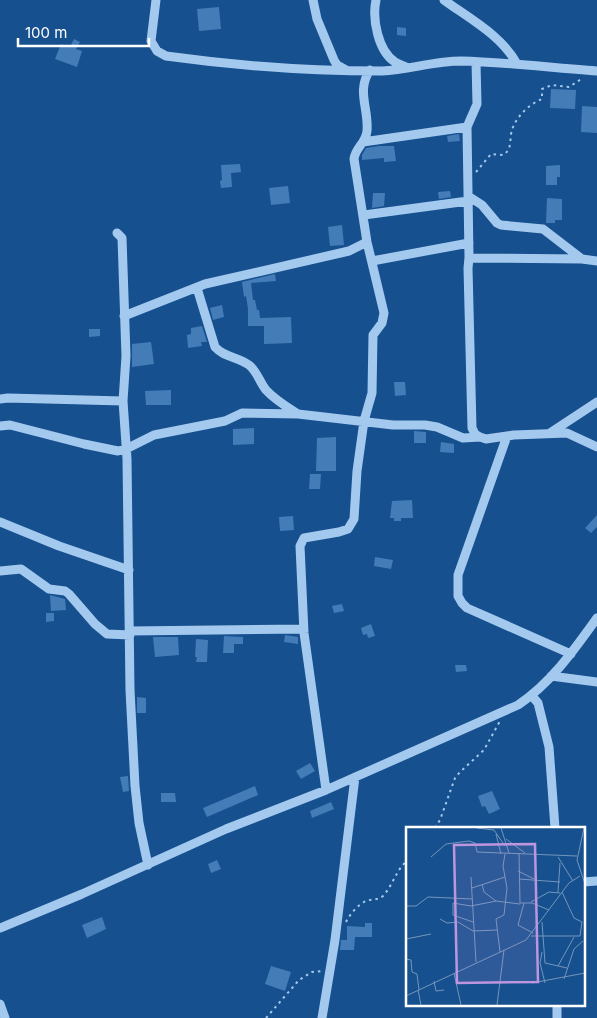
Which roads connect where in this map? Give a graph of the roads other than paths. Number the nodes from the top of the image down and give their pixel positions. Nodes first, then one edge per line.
1 (156, 0) edge
2 (313, 0) edge
3 (369, 0) edge
4 (376, 0) edge
5 (444, 0) edge
6 (375, 10) junction
7 (476, 62) junction
8 (517, 64) junction
9 (406, 67) junction
10 (346, 70) junction
11 (370, 70) junction
12 (593, 71) edge
13 (467, 127) junction
14 (363, 142) junction
15 (468, 198) junction
16 (364, 215) junction
17 (117, 233) dead end
18 (368, 242) junction
19 (469, 242) junction
20 (470, 258) junction
21 (582, 259) junction
22 (372, 261) junction
23 (597, 261) edge
24 (197, 288) junction
25 (124, 316) junction
26 (0, 399) edge
27 (123, 401) junction
28 (597, 402) edge
29 (298, 414) junction
30 (364, 421) junction
31 (0, 426) edge
32 (550, 433) junction
33 (507, 436) junction
34 (480, 438) junction
35 (597, 447) edge
36 (126, 449) junction
37 (0, 522) edge
38 (129, 570) junction
39 (0, 571) edge
40 (597, 618) edge
41 (304, 629) junction
42 (130, 633) junction
43 (571, 654) junction
44 (551, 676) junction
45 (597, 682) edge
46 (532, 696) junction
47 (355, 777) junction
48 (326, 790) junction
49 (555, 827) edge
50 (148, 865) junction
51 (597, 881) edge
52 (584, 882) edge
53 (0, 928) edge
54 (0, 1004) edge
55 (5, 1018) edge
56 (322, 1018) edge

1 - 10 street
2 - 10 street
3 - 6 street
4 - 6 street
5 - 8 street
6 - 9 street
7 - 8 street
7 - 9 street
7 - 13 street
8 - 12 street
9 - 11 street
10 - 11 street
11 - 14 street
13 - 14 street
13 - 15 street
14 - 16 street
15 - 16 street
15 - 19 street
15 - 21 street
16 - 18 street
17 - 25 street
18 - 22 street
18 - 24 street
19 - 20 street
19 - 22 street
20 - 21 street
20 - 34 street
21 - 23 street
22 - 30 street
24 - 25 street
24 - 29 street
25 - 27 street
26 - 27 street
27 - 36 street
28 - 32 street
29 - 30 street
29 - 36 street
30 - 34 street
30 - 41 street
31 - 36 street
32 - 33 street
32 - 35 street
33 - 34 street
33 - 43 street
36 - 38 street
37 - 38 street
38 - 42 street
39 - 42 street
40 - 43 street
41 - 42 street
41 - 48 street
42 - 50 street
43 - 44 street
44 - 45 street
44 - 46 street
46 - 47 street
46 - 49 street
47 - 48 street
47 - 56 street
48 - 50 street
50 - 53 street
51 - 52 street
54 - 55 street

